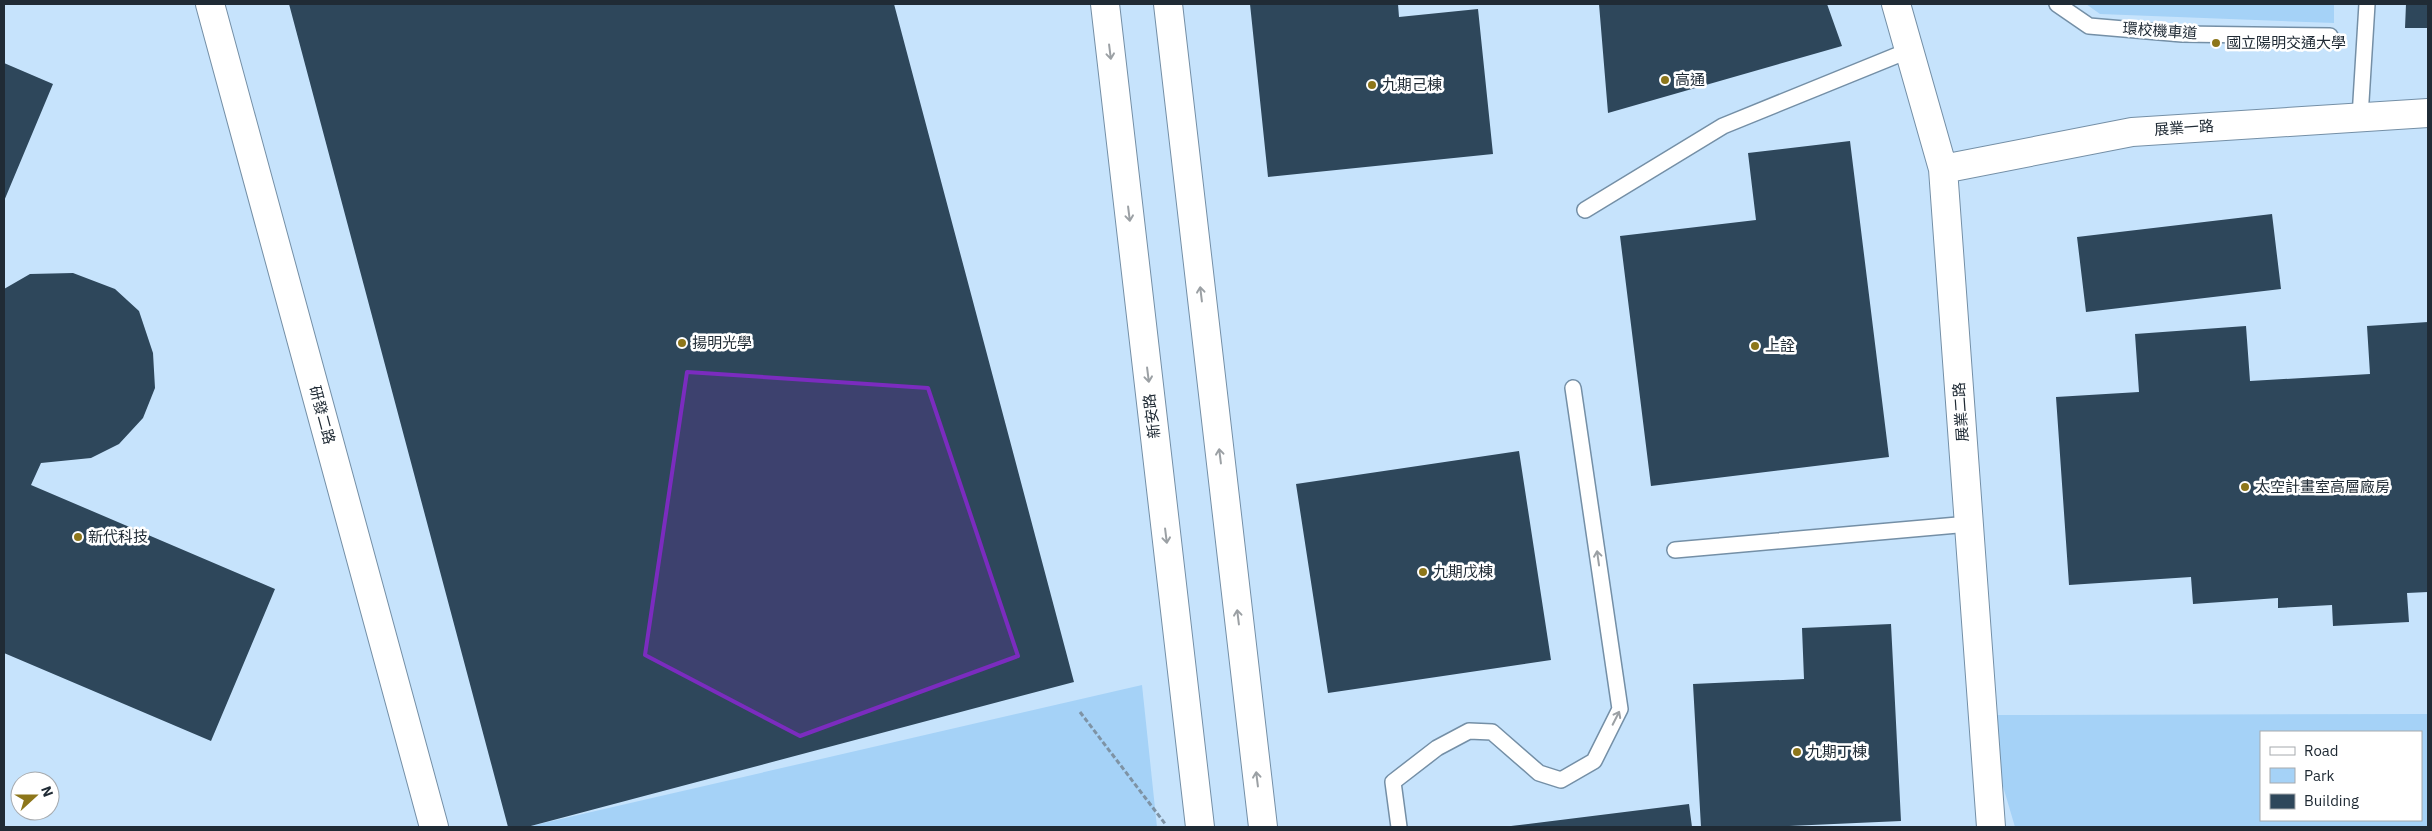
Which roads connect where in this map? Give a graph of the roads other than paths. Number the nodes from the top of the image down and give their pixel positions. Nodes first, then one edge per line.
1 (210, 4) edge
2 (1105, 4) edge
3 (1168, 4) edge
4 (1896, 4) edge
5 (2057, 4) edge
6 (2367, 4) edge
7 (2330, 36) dead end
8 (1910, 50) junction
9 (2428, 113) edge
10 (2360, 117) junction
11 (1943, 169) junction
12 (1585, 210) dead end
13 (1573, 388) dead end
14 (1969, 524) junction
15 (1675, 550) dead end
16 (434, 827) edge
17 (1200, 827) edge
18 (1262, 827) edge
19 (1399, 827) edge
20 (1991, 827) edge

1 - 16 street, 研發二路
2 -> 17 street, 新安路
18 -> 3 street
4 - 8 street, 展業二路
5 - 7 lane, 環校機車道
6 - 10 lane
8 - 11 street, 展業二路
8 - 12 lane
9 - 10 street, 展業一路
10 - 11 street, 展業一路
11 - 14 street, 展業二路
19 -> 13 lane
14 - 15 lane
14 - 20 street, 展業二路

